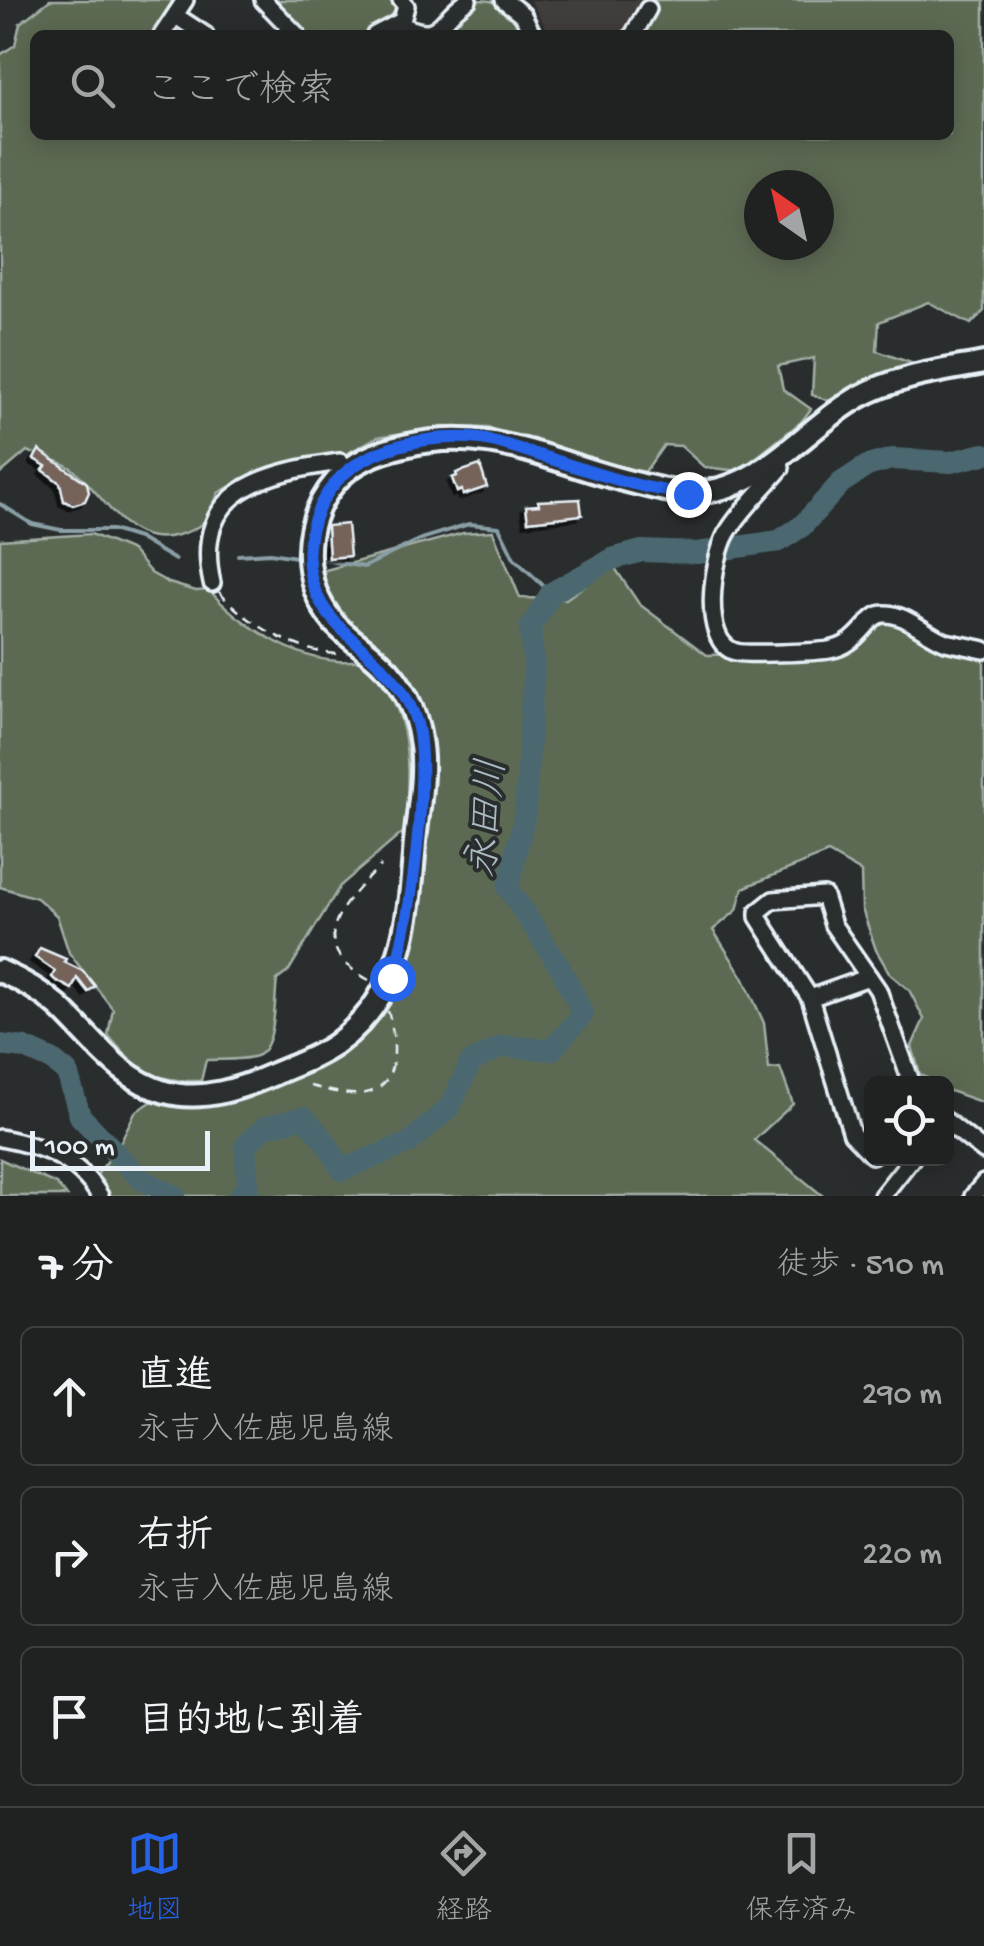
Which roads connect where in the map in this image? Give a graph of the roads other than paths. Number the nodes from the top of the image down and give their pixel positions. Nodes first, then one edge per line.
1 (185, 0) edge
2 (263, 0) edge
3 (400, 0) edge
4 (468, 0) edge
5 (504, 0) edge
6 (648, 9) dead end
7 (182, 20) dead end
8 (401, 24) junction
9 (165, 30) edge
10 (197, 30) edge
11 (292, 30) edge
12 (383, 30) edge
13 (412, 30) edge
14 (436, 30) edge
15 (531, 30) edge
16 (636, 30) edge
17 (984, 363) edge
18 (780, 458) junction
19 (342, 476) junction
20 (212, 583) road end
21 (984, 650) edge
22 (0, 971) edge
23 (870, 978) junction
24 (810, 998) junction
25 (909, 1076) edge
26 (954, 1127) edge
27 (0, 1138) edge
28 (864, 1147) edge
29 (984, 1151) edge
30 (884, 1166) edge
31 (906, 1166) edge
32 (897, 1177) junction
33 (984, 1183) edge
34 (100, 1196) edge
35 (882, 1196) edge
36 (974, 1196) edge

1 - 9 street
2 - 11 street
3 - 8 street
4 - 14 street
5 - 15 street
6 - 16 street
7 - 10 street
8 - 12 street
8 - 13 street
17 - 18 main road
18 - 19 main road
18 - 21 street
19 - 20 street
19 - 22 main road
23 - 24 street
23 - 24 street
23 - 25 street
24 - 28 street
26 - 29 street
27 - 34 street
30 - 32 street
31 - 32 street
32 - 35 street
33 - 36 street

